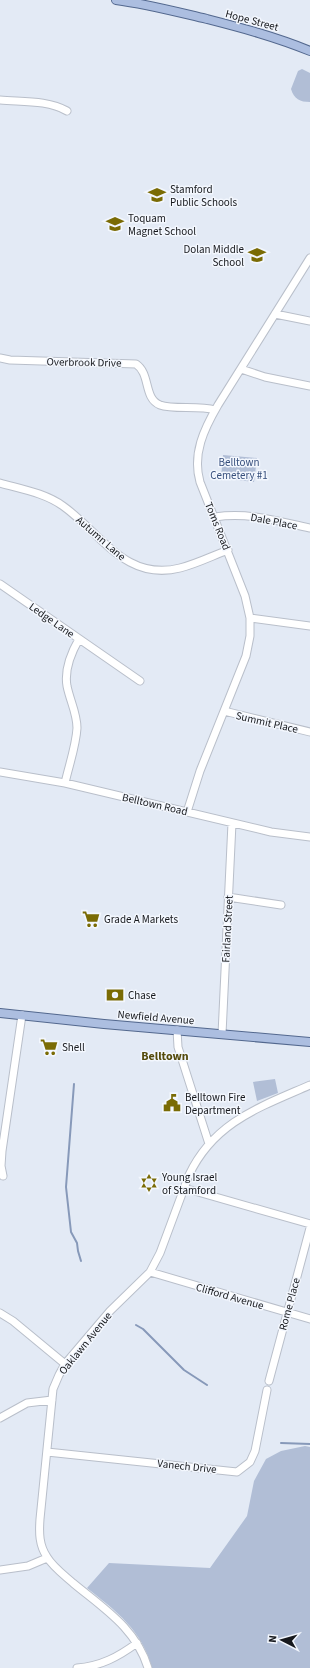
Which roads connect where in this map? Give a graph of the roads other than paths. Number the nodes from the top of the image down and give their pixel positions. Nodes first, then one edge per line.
1 (116, 0) edge
2 (144, 2) edge
3 (310, 51) edge
4 (0, 100) edge
5 (67, 111) dead end
6 (310, 258) edge
7 (275, 314) junction
8 (310, 321) edge
9 (0, 358) edge
10 (241, 368) junction
11 (310, 386) edge
12 (215, 410) junction
13 (0, 483) edge
14 (215, 517) junction
15 (310, 528) edge
16 (228, 550) junction
17 (0, 584) edge
18 (250, 618) junction
19 (310, 626) edge
20 (79, 639) junction
21 (140, 681) dead end
22 (224, 711) junction
23 (310, 732) edge
24 (0, 772) edge
25 (65, 783) junction
26 (187, 812) junction
27 (232, 824) junction
28 (310, 837) edge
29 (228, 897) junction
30 (281, 905) dead end
31 (0, 1013) edge
32 (22, 1015) junction
33 (177, 1030) junction
34 (222, 1034) junction
35 (310, 1042) edge
36 (310, 1085) edge
37 (209, 1144) junction
38 (4, 1176) dead end
39 (184, 1188) junction
40 (310, 1224) edge
41 (310, 1228) edge
42 (150, 1272) junction
43 (287, 1312) junction
44 (0, 1313) edge
45 (310, 1319) edge
46 (65, 1364) junction
47 (269, 1381) dead end
48 (267, 1390) dead end
49 (52, 1400) junction
50 (0, 1418) edge
51 (47, 1452) junction
52 (47, 1558) junction
53 (0, 1570) edge
54 (137, 1643) junction
55 (77, 1668) edge
56 (148, 1668) edge

1 - 2 main road, Hope Street
2 - 3 main road, Hope Street
4 - 5 street
6 - 7 street, Toms Road
7 - 8 street
7 - 10 street, Toms Road
9 - 12 street, Overbrook Drive
10 - 11 street
10 - 12 street, Toms Road
12 - 14 street, Toms Road
13 - 16 street, Autumn Lane
14 - 15 street, Dale Place
14 - 16 street, Toms Road
16 - 18 street, Toms Road
17 - 20 street, Ledge Lane
18 - 19 street
18 - 22 street, Toms Road
20 - 21 street
20 - 25 street, Ledge Lane
22 - 23 street, Summit Place
22 - 26 street, Toms Road
24 - 25 street, Belltown Road
25 - 26 street, Belltown Road
26 - 27 street, Belltown Road
27 - 28 street, Belltown Road
27 - 29 street, Fairland Street
29 - 30 street
29 - 34 street, Fairland Street
31 - 32 main road, Newfield Avenue
32 - 33 main road, Newfield Avenue
32 - 38 street
33 - 34 main road, Newfield Avenue
33 - 37 street
34 - 35 main road, Newfield Avenue
36 - 37 street, Oaklawn Avenue
37 - 39 street, Oaklawn Avenue
39 - 40 street
39 - 42 street, Oaklawn Avenue
41 - 43 street, Rome Place
42 - 43 street, Clifford Avenue
42 - 46 street, Oaklawn Avenue
43 - 45 street, Clifford Avenue
43 - 47 street, Rome Place
44 - 46 street
46 - 49 street, Oaklawn Avenue
48 - 51 street, Vanech Drive
49 - 50 street
49 - 51 street, Oaklawn Avenue
51 - 52 street, Oaklawn Avenue
52 - 53 street
52 - 54 street, Oaklawn Avenue
54 - 55 street
54 - 56 street, Oaklawn Avenue

